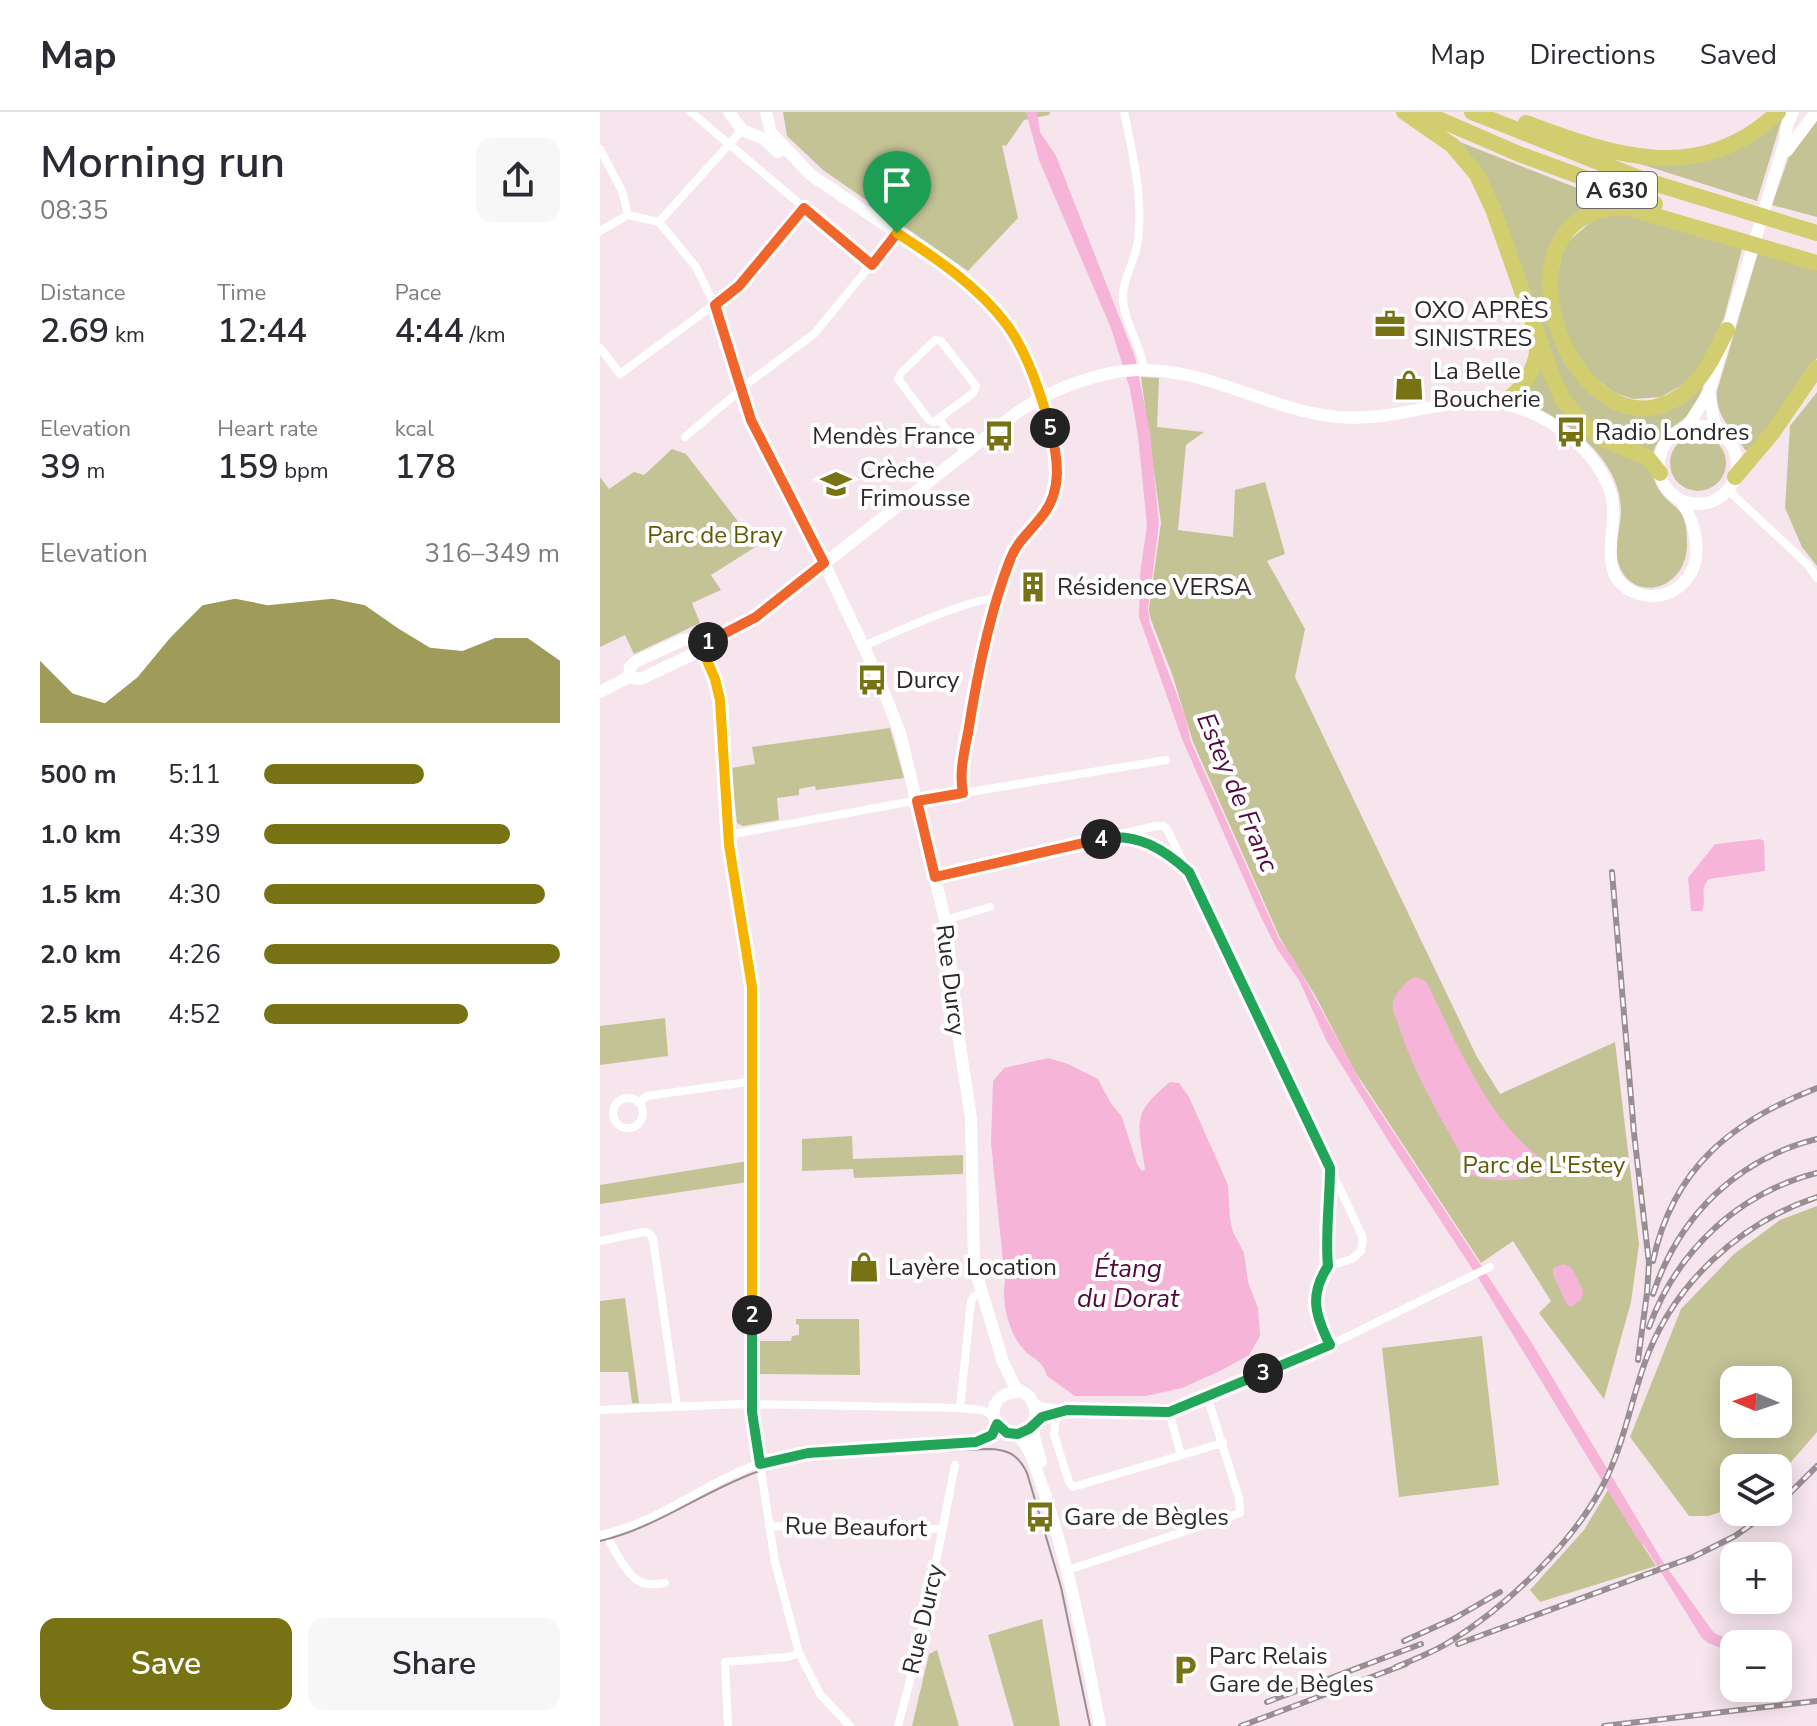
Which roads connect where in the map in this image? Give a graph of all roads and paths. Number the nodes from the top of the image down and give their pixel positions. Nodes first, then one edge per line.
1 (691, 112) edge
2 (1124, 112) edge
3 (1404, 112) edge
4 (1422, 112) edge
5 (1472, 112) edge
6 (1498, 112) edge
7 (1778, 112) edge
8 (1793, 112) edge
9 (1802, 112) edge
10 (1816, 112) edge
11 (766, 117) edge
12 (740, 122) edge
13 (1785, 141) junction
14 (727, 145) junction
15 (600, 149) edge
16 (1772, 183) junction
17 (1694, 196) junction
18 (804, 208) junction
19 (628, 215) junction
20 (659, 222) junction
21 (1817, 224) edge
22 (600, 231) edge
23 (1817, 233) edge
24 (895, 236) junction
25 (1817, 254) edge
26 (1817, 263) edge
27 (872, 265) junction
28 (715, 305) junction
29 (1727, 330) junction
30 (1536, 331) junction
31 (600, 348) edge
32 (1817, 368) edge
33 (1141, 370) junction
34 (742, 390) junction
35 (1709, 392) junction
36 (1042, 398) junction
37 (1500, 403) junction
38 (939, 420) junction
39 (1687, 427) junction
40 (1721, 433) junction
41 (685, 437) dead end
42 (965, 452) junction
43 (1660, 473) junction
44 (1732, 483) junction
45 (1681, 500) junction
46 (1713, 501) junction
47 (1696, 541) junction
48 (824, 563) junction
49 (1817, 578) edge
50 (998, 599) junction
51 (706, 644) junction
52 (864, 646) junction
53 (600, 692) edge
54 (1166, 760) dead end
55 (963, 793) junction
56 (917, 801) junction
57 (728, 835) junction
58 (1107, 838) junction
59 (1189, 872) junction
60 (935, 877) junction
61 (990, 907) dead end
62 (945, 920) junction
63 (754, 1081) junction
64 (638, 1103) dead end
65 (1330, 1168) junction
66 (600, 1241) edge
67 (1328, 1266) junction
68 (1487, 1269) dead end
69 (982, 1293) junction
70 (1330, 1345) junction
71 (1003, 1362) junction
72 (1020, 1392) junction
73 (1003, 1396) junction
74 (1207, 1396) junction
75 (1033, 1401) junction
76 (752, 1404) junction
77 (677, 1406) junction
78 (960, 1408) junction
79 (600, 1410) edge
80 (1067, 1410) junction
81 (1169, 1412) junction
82 (1056, 1414) junction
83 (995, 1420) junction
84 (1034, 1423) junction
85 (1012, 1434) junction
86 (1223, 1443) junction
87 (1181, 1455) junction
88 (760, 1464) junction
89 (955, 1465) dead end
90 (769, 1526) junction
91 (943, 1529) junction
92 (603, 1534) edge
93 (1074, 1568) junction
94 (665, 1583) dead end
95 (1078, 1612) junction
96 (799, 1653) junction
97 (846, 1725) edge
98 (728, 1726) edge
99 (898, 1726) edge
100 (1100, 1726) edge

1 - 14 street
2 - 33 street
3 - 30 highway
4 - 25 highway, A 630
5 - 17 highway, A 630
6 - 7 highway
8 - 13 street
9 - 13 street
10 - 16 street
11 - 12 street
11 - 24 street
12 - 14 street
12 - 24 street
13 - 16 street
14 - 18 street
14 - 20 street
15 - 19 street
16 - 29 street
17 - 21 highway
17 - 23 highway, A 630
18 - 27 street
18 - 28 street
19 - 20 street
19 - 22 street
20 - 28 street
24 - 27 street
24 - 36 street
26 - 29 highway
27 - 34 street
28 - 31 street
28 - 34 street
29 - 35 street
30 - 37 highway
30 - 43 highway
32 - 44 highway
33 - 36 street
33 - 37 street
34 - 41 street
34 - 48 street
35 - 39 street
35 - 40 street
36 - 42 street
36 - 50 street
37 - 47 street
38 - 38 street
38 - 42 street
39 - 40 street
39 - 43 street
40 - 44 street
42 - 48 street
43 - 45 street
44 - 46 street
44 - 49 street
45 - 46 street
45 - 47 street
46 - 47 street
48 - 51 street
48 - 52 street, Rue Durcy
50 - 52 street
50 - 55 street
51 - 53 street
51 - 57 street
52 - 56 street, Rue Durcy
54 - 55 street
55 - 56 street
56 - 57 street
56 - 60 street, Rue Durcy
57 - 63 street
58 - 59 street
58 - 59 street
58 - 60 street
59 - 65 street
60 - 62 street, Rue Durcy
61 - 62 street
62 - 69 street, Rue Durcy
63 - 64 street
63 - 76 street
65 - 67 street
65 - 67 street
66 - 77 street
67 - 70 street
68 - 70 street
69 - 71 street, Rue Durcy
69 - 78 street
70 - 74 street
71 - 72 street
71 - 73 street
72 - 73 street
72 - 75 street
73 - 83 street
74 - 81 street
74 - 86 street
75 - 80 street
75 - 84 street
76 - 77 street
76 - 78 street
76 - 88 street
77 - 79 street
78 - 83 street
80 - 81 street
80 - 82 street
81 - 87 street
82 - 84 street
82 - 87 street
83 - 85 street
83 - 88 street
84 - 85 street
84 - 93 street
85 - 95 street
86 - 87 street
86 - 93 street
88 - 90 street
88 - 92 street
89 - 91 street, Rue Durcy
90 - 91 street, Rue Beaufort
90 - 96 street
91 - 99 street, Rue Durcy
92 - 94 street
93 - 95 street
95 - 100 street
96 - 97 street
96 - 98 street

